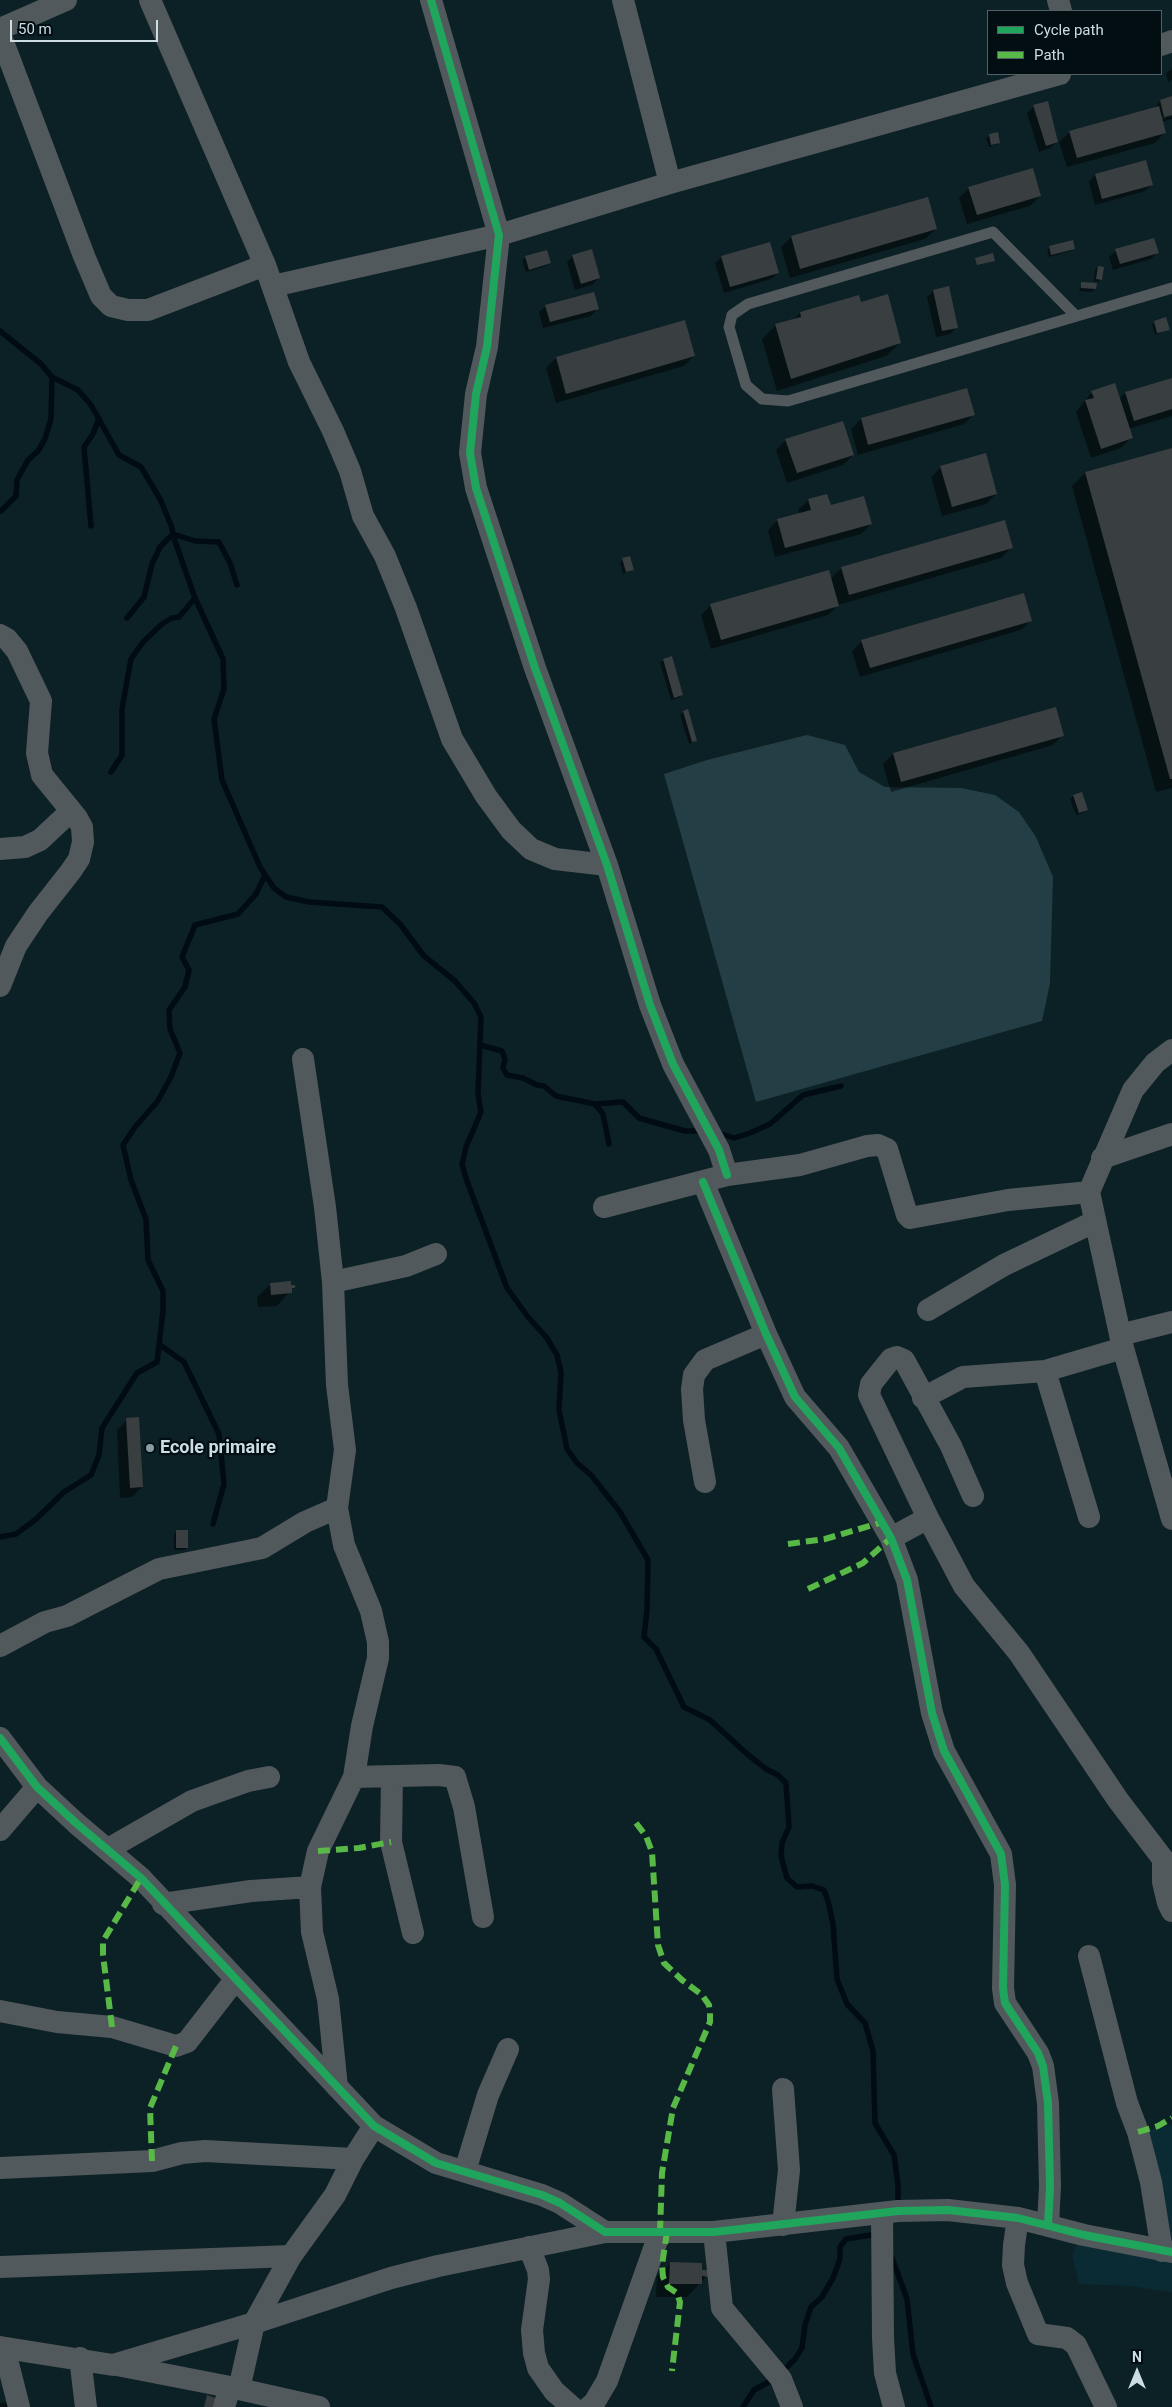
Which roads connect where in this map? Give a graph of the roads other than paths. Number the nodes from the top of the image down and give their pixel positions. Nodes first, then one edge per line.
1 (66, 0) edge
2 (150, 0) edge
3 (431, 0) edge
4 (623, 0) edge
5 (0, 30) edge
6 (0, 34) edge
7 (1056, 75) edge
8 (670, 183) junction
9 (499, 235) junction
10 (269, 276) junction
11 (1172, 288) edge
12 (1076, 316) junction
13 (0, 635) edge
14 (70, 812) junction
15 (0, 849) edge
16 (607, 865) junction
17 (0, 986) edge
18 (1172, 1050) edge
19 (303, 1059) dead end
20 (1172, 1134) edge
21 (1102, 1158) junction
22 (727, 1175) junction
23 (703, 1182) junction
24 (1089, 1192) junction
25 (604, 1206) dead end
26 (1094, 1222) junction
27 (436, 1254) dead end
28 (334, 1282) junction
29 (928, 1310) dead end
30 (1172, 1322) edge
31 (766, 1334) junction
32 (1122, 1341) junction
33 (1045, 1371) junction
34 (923, 1398) junction
35 (705, 1482) dead end
36 (973, 1496) dead end
37 (337, 1508) junction
38 (1089, 1517) dead end
39 (928, 1518) junction
40 (1172, 1519) edge
41 (891, 1538) junction
42 (0, 1646) edge
43 (0, 1738) edge
44 (392, 1777) junction
45 (269, 1778) dead end
46 (354, 1778) junction
47 (37, 1787) junction
48 (0, 1830) edge
49 (108, 1849) junction
50 (1167, 1863) edge
51 (310, 1887) junction
52 (163, 1904) junction
53 (1172, 1911) edge
54 (483, 1917) dead end
55 (413, 1933) dead end
56 (1089, 1956) dead end
57 (235, 1980) junction
58 (0, 2011) edge
59 (508, 2049) dead end
60 (337, 2087) junction
61 (783, 2089) dead end
62 (374, 2126) junction
63 (353, 2159) junction
64 (0, 2168) edge
65 (465, 2171) junction
66 (882, 2214) junction
67 (1018, 2218) junction
68 (1048, 2224) junction
69 (783, 2225) junction
70 (605, 2232) junction
71 (660, 2232) junction
72 (714, 2232) junction
73 (528, 2247) junction
74 (1167, 2252) edge
75 (292, 2256) junction
76 (0, 2267) edge
77 (254, 2323) junction
78 (2, 2348) edge
79 (80, 2358) junction
80 (113, 2365) junction
81 (231, 2394) edge
82 (274, 2402) edge
83 (18, 2407) edge
84 (86, 2407) edge
85 (319, 2407) edge
86 (572, 2407) edge
87 (589, 2407) edge
88 (792, 2407) edge
89 (894, 2407) edge
90 (1106, 2407) edge

1 - 5 street
2 - 10 street
3 - 9 street
4 - 8 street
6 - 10 street
7 - 8 street
8 - 9 street
9 - 10 street
9 - 16 street
10 - 16 street
11 - 12 lane
12 - 12 lane
13 - 14 street
14 - 15 street
14 - 17 street
16 - 22 street
18 - 21 street
19 - 28 street
20 - 21 street
21 - 24 street
22 - 23 street
22 - 24 street
23 - 25 street
23 - 31 street
24 - 26 street
26 - 29 street
26 - 32 street
27 - 28 street
28 - 37 street
30 - 32 street
31 - 35 street
31 - 41 street
32 - 33 street
32 - 40 street
33 - 34 street
33 - 38 street
34 - 36 street
34 - 39 street
37 - 42 street
37 - 46 street
39 - 41 street
39 - 50 street
41 - 68 street
43 - 47 street
44 - 46 street
44 - 54 street
44 - 55 street
45 - 49 street
46 - 51 street
47 - 48 street
47 - 49 street
49 - 52 street
50 - 53 street
51 - 52 street
51 - 60 street
52 - 57 street
56 - 74 street
57 - 58 street
57 - 60 street
59 - 65 street
60 - 62 street
61 - 69 street
62 - 63 street
62 - 65 street
63 - 64 street
63 - 75 street
65 - 70 street
66 - 67 street
66 - 69 street
66 - 89 street
67 - 68 street
67 - 90 street
68 - 74 street
69 - 72 street
70 - 71 street
70 - 73 street
71 - 72 street
71 - 87 street
72 - 88 street
73 - 77 street
73 - 86 street
75 - 76 street
75 - 77 street
77 - 80 street
77 - 81 street
78 - 79 street
78 - 83 street
79 - 80 street
79 - 84 street
80 - 81 street
81 - 82 street
82 - 85 street

